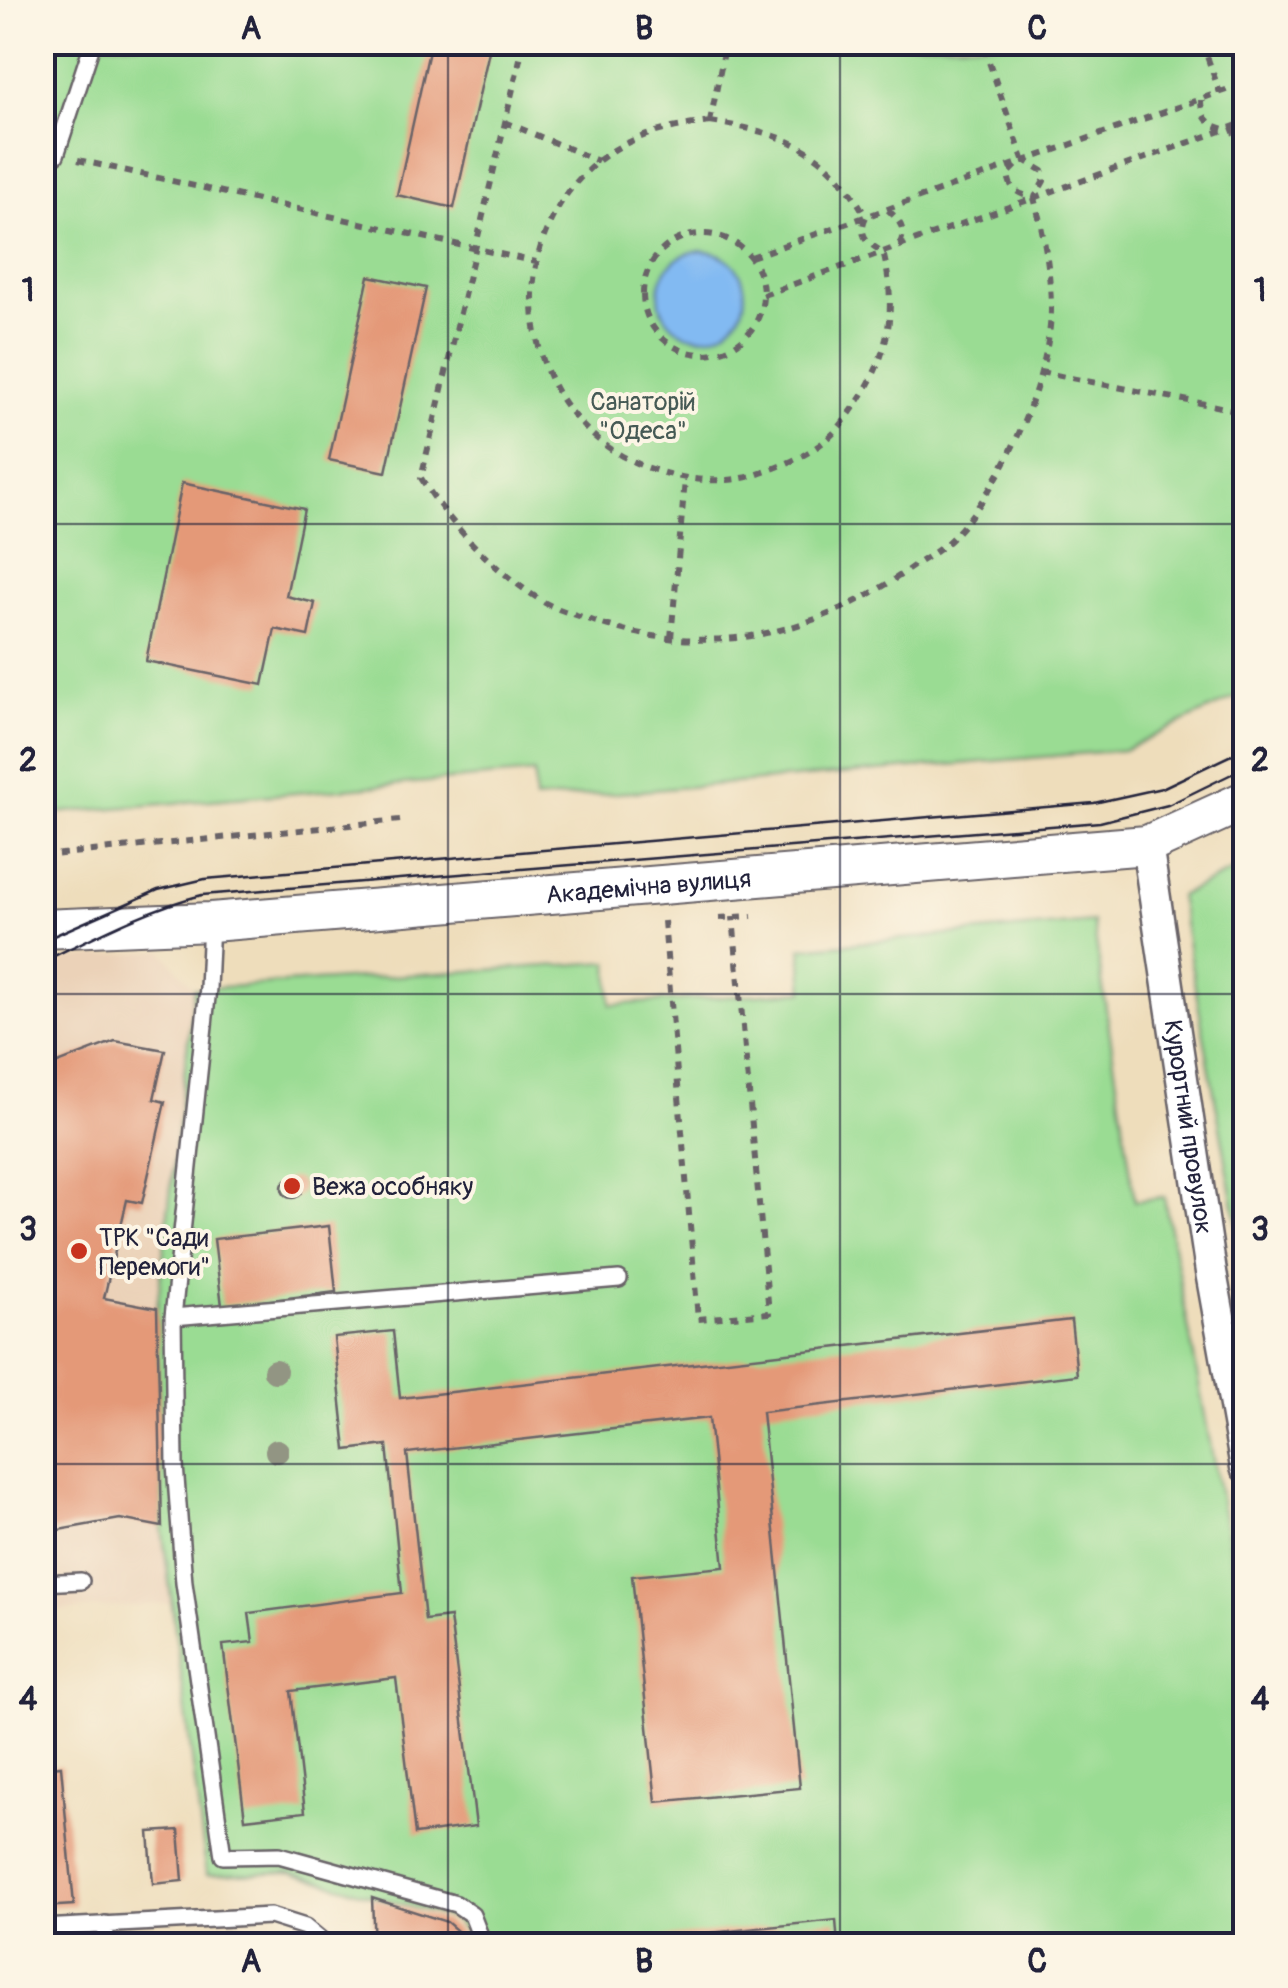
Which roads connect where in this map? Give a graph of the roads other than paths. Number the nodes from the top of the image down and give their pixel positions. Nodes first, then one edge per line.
1 (92, 42) edge
2 (50, 154) edge
3 (1246, 800) edge
4 (1147, 845) junction
5 (211, 922) junction
6 (42, 929) edge
7 (619, 1279) dead end
8 (173, 1317) junction
9 (1246, 1467) edge
10 (80, 1581) dead end
11 (42, 1583) edge
12 (106, 1924) junction
13 (42, 1928) edge
14 (107, 1946) edge
15 (328, 1946) edge
16 (484, 1946) edge

1 - 2 lane
3 - 4 street, Академічна вулиця
4 - 5 street, Академічна вулиця
4 - 9 street, Курортний провулок
5 - 6 street, Академічна вулиця
5 - 8 lane
7 - 8 lane
8 - 16 lane
10 - 11 lane
12 - 13 lane
12 - 14 lane
12 - 15 lane

